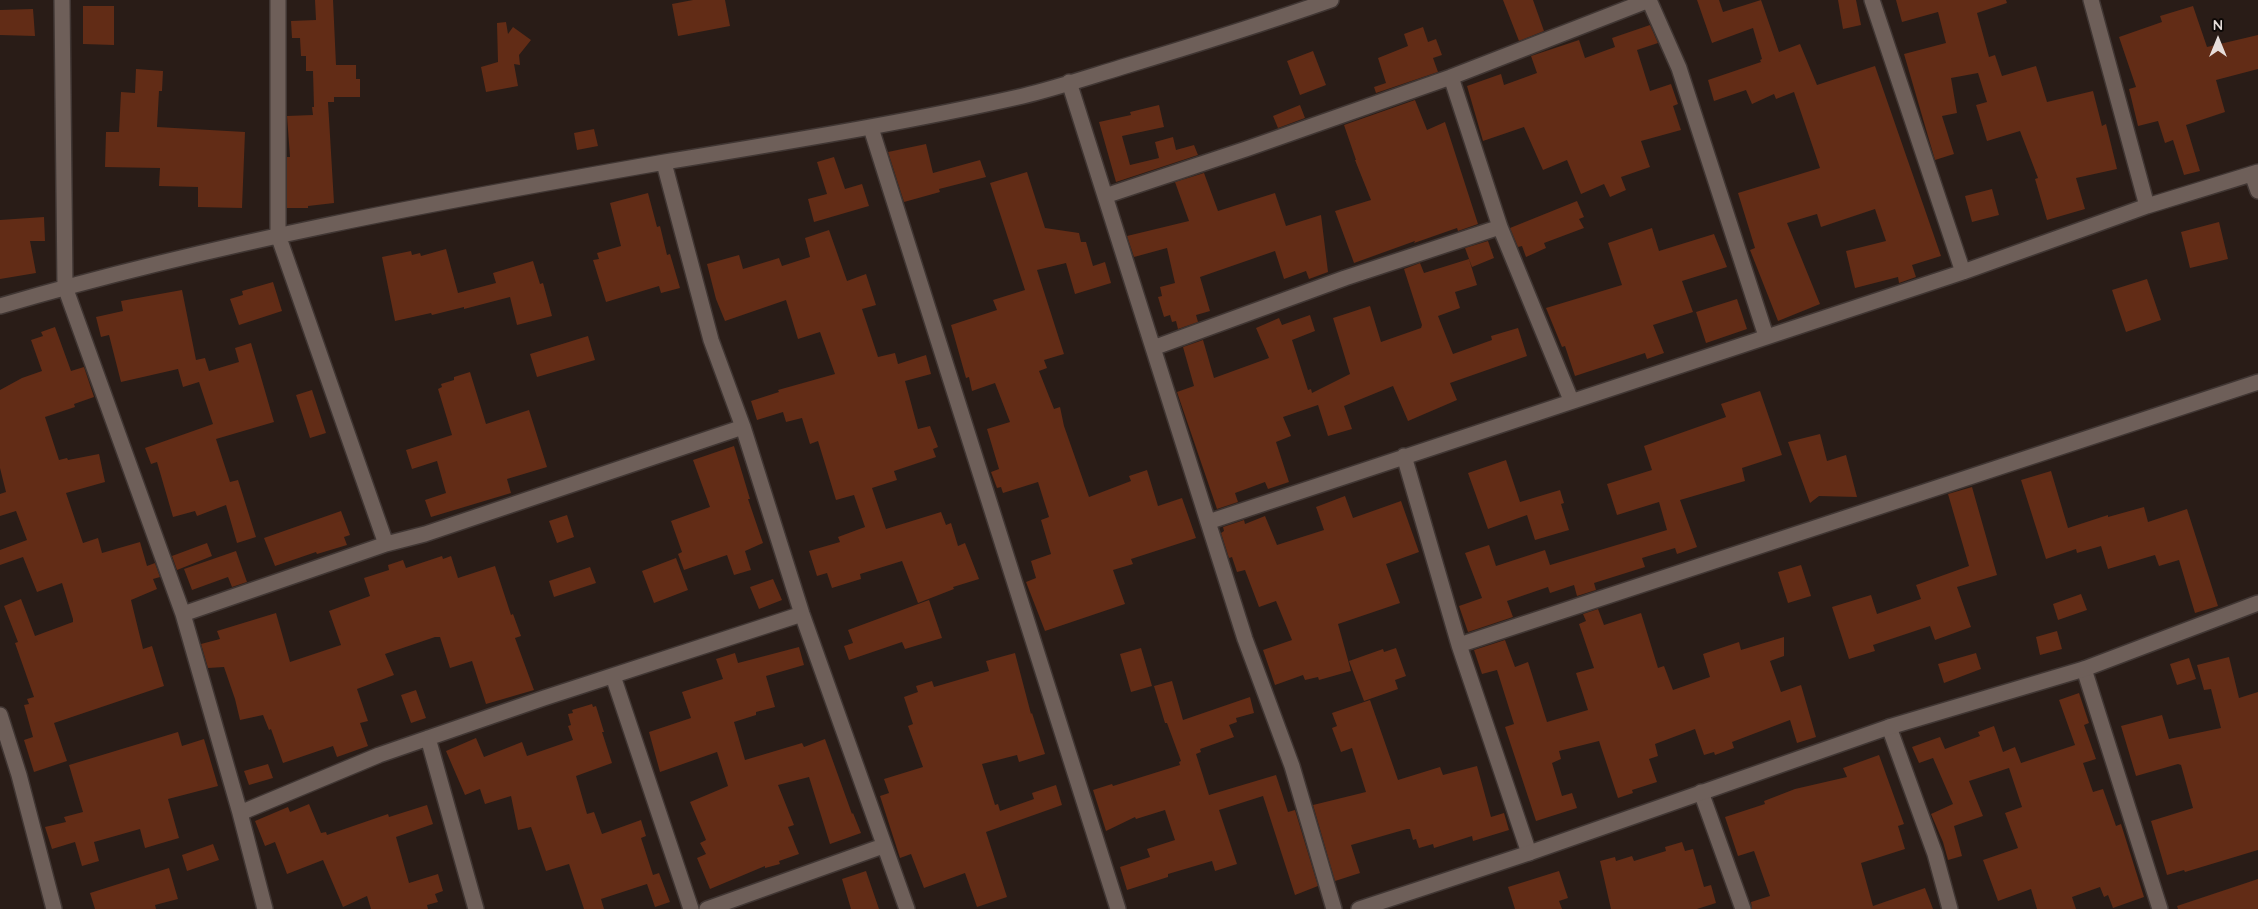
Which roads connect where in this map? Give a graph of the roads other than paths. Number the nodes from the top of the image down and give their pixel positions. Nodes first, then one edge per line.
1 (62, 0) edge
2 (278, 0) edge
3 (1331, 0) edge
4 (1649, 0) edge
5 (1872, 0) edge
6 (2091, 0) edge
7 (1451, 77) junction
8 (1069, 82) junction
9 (871, 128) junction
10 (664, 163) junction
11 (2255, 173) edge
12 (2258, 190) edge
13 (1105, 196) junction
14 (2147, 206) junction
15 (1500, 226) junction
16 (278, 235) junction
17 (1963, 272) junction
18 (65, 287) junction
19 (0, 306) edge
20 (1766, 336) junction
21 (1153, 348) junction
22 (2258, 382) edge
23 (1571, 400) junction
24 (743, 428) junction
25 (1404, 456) junction
26 (1208, 522) junction
27 (386, 544) junction
28 (2258, 603) edge
29 (183, 614) junction
30 (802, 614) junction
31 (1459, 645) junction
32 (2084, 670) junction
33 (613, 676) junction
34 (0, 715) edge
35 (1889, 727) junction
36 (428, 738) junction
37 (1701, 792) junction
38 (240, 813) junction
39 (883, 846) junction
40 (1529, 853) junction
41 (54, 909) edge
42 (265, 909) edge
43 (476, 909) edge
44 (691, 909) edge
45 (708, 909) edge
46 (907, 909) edge
47 (1118, 909) edge
48 (1334, 909) edge
49 (1359, 909) edge
50 (1743, 909) edge
51 (1950, 909) edge
52 (2160, 909) edge

1 - 18 street
2 - 16 street
3 - 8 street
4 - 7 street
4 - 20 street
5 - 17 street
6 - 14 street
7 - 13 street
7 - 15 street
8 - 9 street
8 - 13 street
9 - 10 street
9 - 47 street
10 - 16 street
10 - 24 street
11 - 12 street
11 - 14 street
13 - 21 street
14 - 17 street
15 - 21 street
15 - 23 street
16 - 18 street
16 - 27 street
17 - 20 street
18 - 19 street
18 - 29 street
20 - 23 street
21 - 26 street
22 - 31 street
23 - 25 street
24 - 27 street
24 - 30 street
25 - 26 street
25 - 31 street
26 - 48 street
27 - 29 street
28 - 32 street
29 - 38 street
30 - 33 street
30 - 39 street
31 - 40 street
32 - 35 street
32 - 52 street
33 - 36 street
33 - 44 street
34 - 41 street
35 - 37 street
35 - 51 street
36 - 38 street
36 - 43 street
37 - 40 street
37 - 50 street
38 - 42 street
39 - 45 street
39 - 46 street
40 - 49 street

